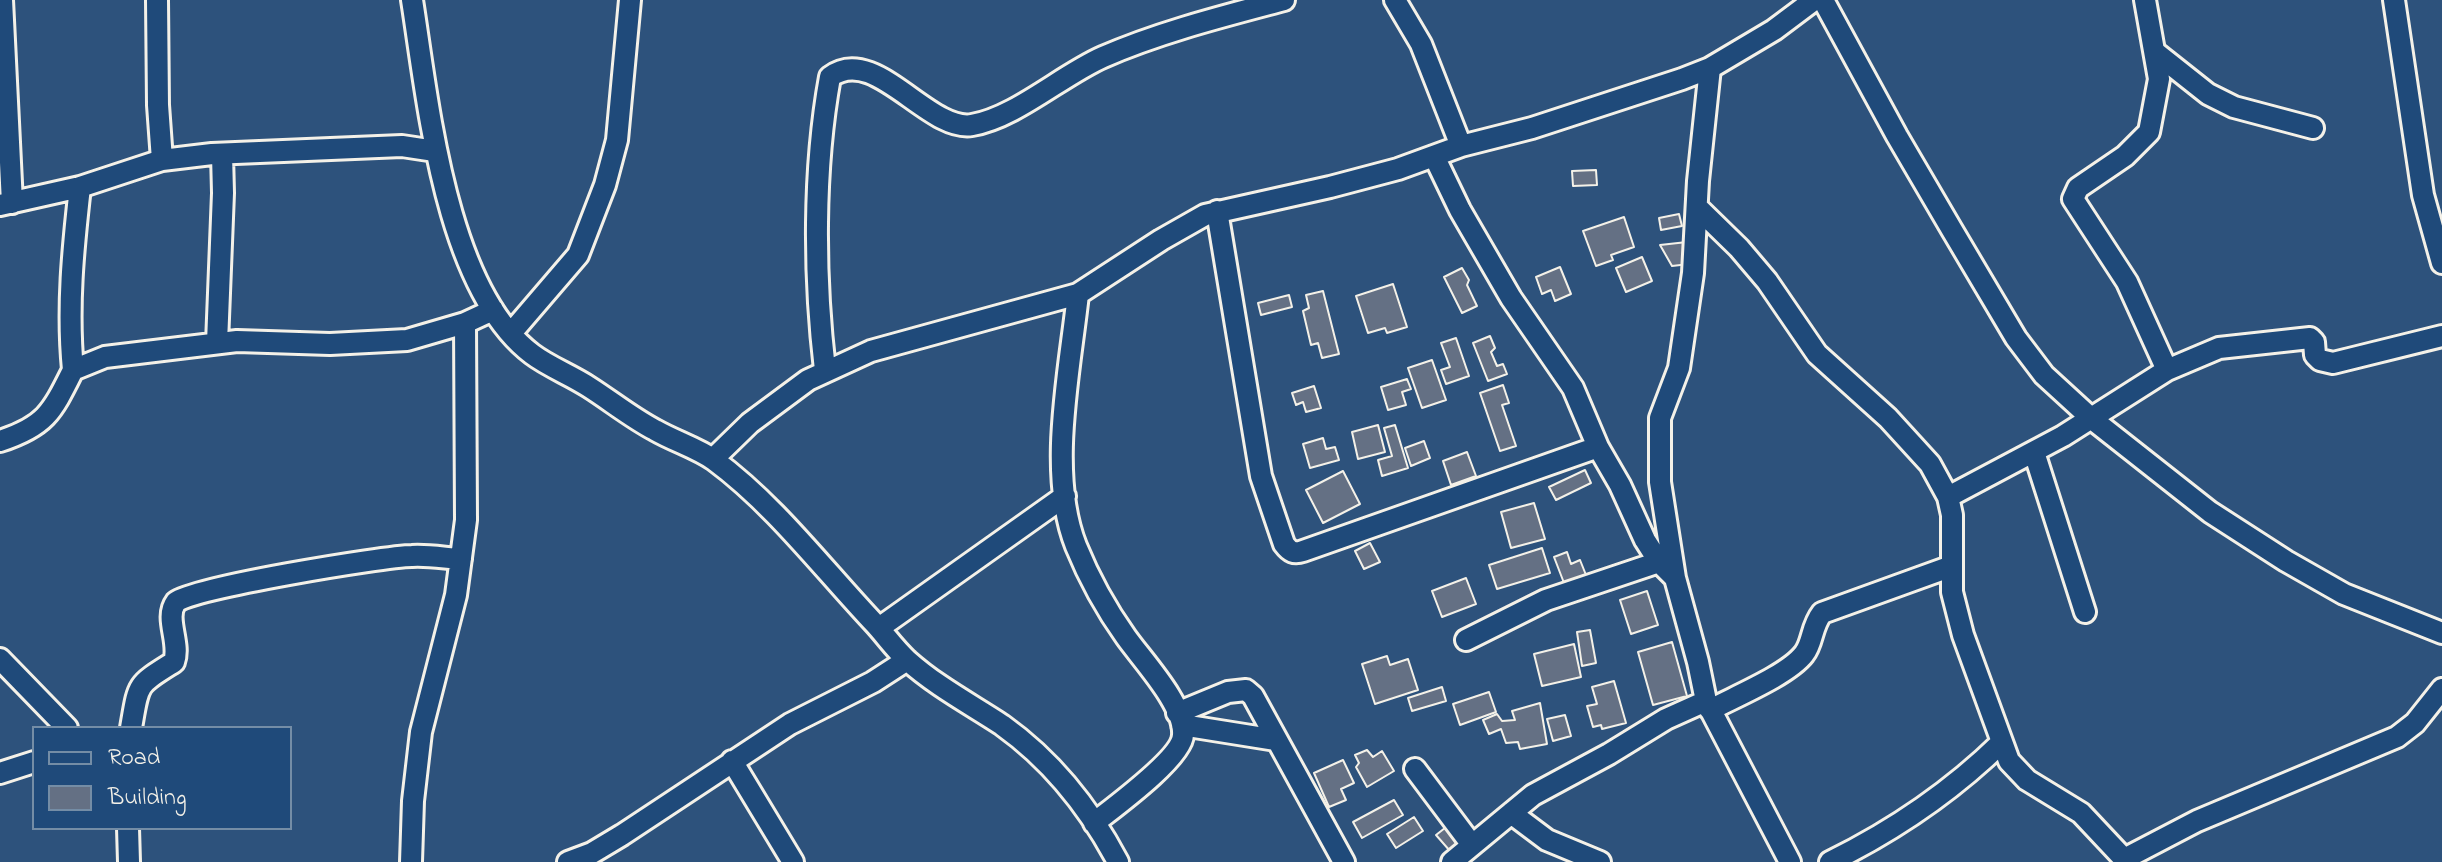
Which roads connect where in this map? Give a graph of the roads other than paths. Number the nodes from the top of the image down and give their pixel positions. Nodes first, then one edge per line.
1 (2, 0) edge
2 (157, 0) edge
3 (412, 0) edge
4 (630, 0) edge
5 (1284, 0) edge
6 (1395, 0) edge
7 (1814, 0) edge
8 (1823, 0) edge
9 (2145, 0) edge
10 (2394, 0) edge
11 (2155, 52) junction
12 (1710, 68) junction
13 (2313, 128) dead end
14 (1461, 146) junction
15 (435, 151) junction
16 (222, 154) junction
17 (1434, 156) junction
18 (162, 160) junction
19 (80, 187) junction
20 (6, 204) edge
21 (1697, 207) junction
22 (1217, 211) junction
23 (2442, 263) edge
24 (1078, 294) junction
25 (493, 310) junction
26 (465, 323) junction
27 (512, 332) junction
28 (2442, 336) edge
29 (217, 343) junction
30 (73, 370) junction
31 (825, 370) junction
32 (2167, 370) junction
33 (2092, 419) junction
34 (0, 441) edge
35 (1598, 447) junction
36 (2034, 452) junction
37 (713, 459) junction
38 (1065, 496) junction
39 (1948, 497) junction
40 (1667, 531) junction
41 (1645, 540) junction
42 (461, 559) junction
43 (1659, 562) junction
44 (1952, 566) junction
45 (1675, 578) junction
46 (2085, 612) dead end
47 (879, 628) junction
48 (2442, 633) edge
49 (1466, 640) dead end
50 (0, 659) edge
51 (907, 660) junction
52 (2442, 689) edge
53 (1708, 706) junction
54 (1180, 719) junction
55 (65, 726) edge
56 (131, 726) edge
57 (1276, 740) junction
58 (2002, 742) junction
59 (732, 761) junction
60 (32, 763) edge
61 (1415, 769) dead end
62 (0, 773) edge
63 (1511, 813) junction
64 (1094, 823) junction
65 (128, 830) edge
66 (1472, 845) junction
67 (2126, 861) edge
68 (129, 862) edge
69 (411, 862) edge
70 (568, 862) edge
71 (793, 862) edge
72 (1118, 862) edge
73 (1344, 862) edge
74 (1452, 862) edge
75 (1600, 862) edge
76 (1790, 862) edge
77 (1830, 862) edge

1 - 20 street
2 - 18 street
3 - 15 street
4 - 27 street
5 - 31 street
6 - 14 street
7 - 12 street
8 - 33 street
9 - 11 street
10 - 23 street
11 - 13 street
11 - 32 street
12 - 14 street
12 - 21 street
14 - 17 street
15 - 16 street
15 - 25 street
16 - 18 street
16 - 29 street
17 - 22 street
17 - 35 street
18 - 19 street
19 - 20 street
19 - 30 street
21 - 39 street
21 - 40 street
22 - 24 street
22 - 35 street
24 - 31 street
24 - 38 street
25 - 26 street
25 - 27 street
26 - 29 street
26 - 42 street
27 - 37 street
28 - 32 street
29 - 30 street
30 - 34 street
31 - 37 street
32 - 33 street
33 - 36 street
33 - 48 street
35 - 41 street
36 - 39 street
36 - 46 street
37 - 47 street
38 - 47 street
38 - 54 street
39 - 44 street
40 - 41 street
40 - 45 street
41 - 43 street
42 - 56 street
42 - 69 street
43 - 45 street
43 - 49 street
44 - 53 street
44 - 58 street
45 - 53 street
47 - 51 street
50 - 55 street
51 - 59 street
51 - 64 street
52 - 67 street
53 - 63 street
53 - 76 street
54 - 57 street
54 - 57 street
54 - 64 street
57 - 73 street
58 - 67 street
58 - 77 street
59 - 70 street
59 - 71 street
60 - 62 street
61 - 66 street
63 - 66 street
63 - 75 street
64 - 72 street
65 - 68 street
66 - 74 street

